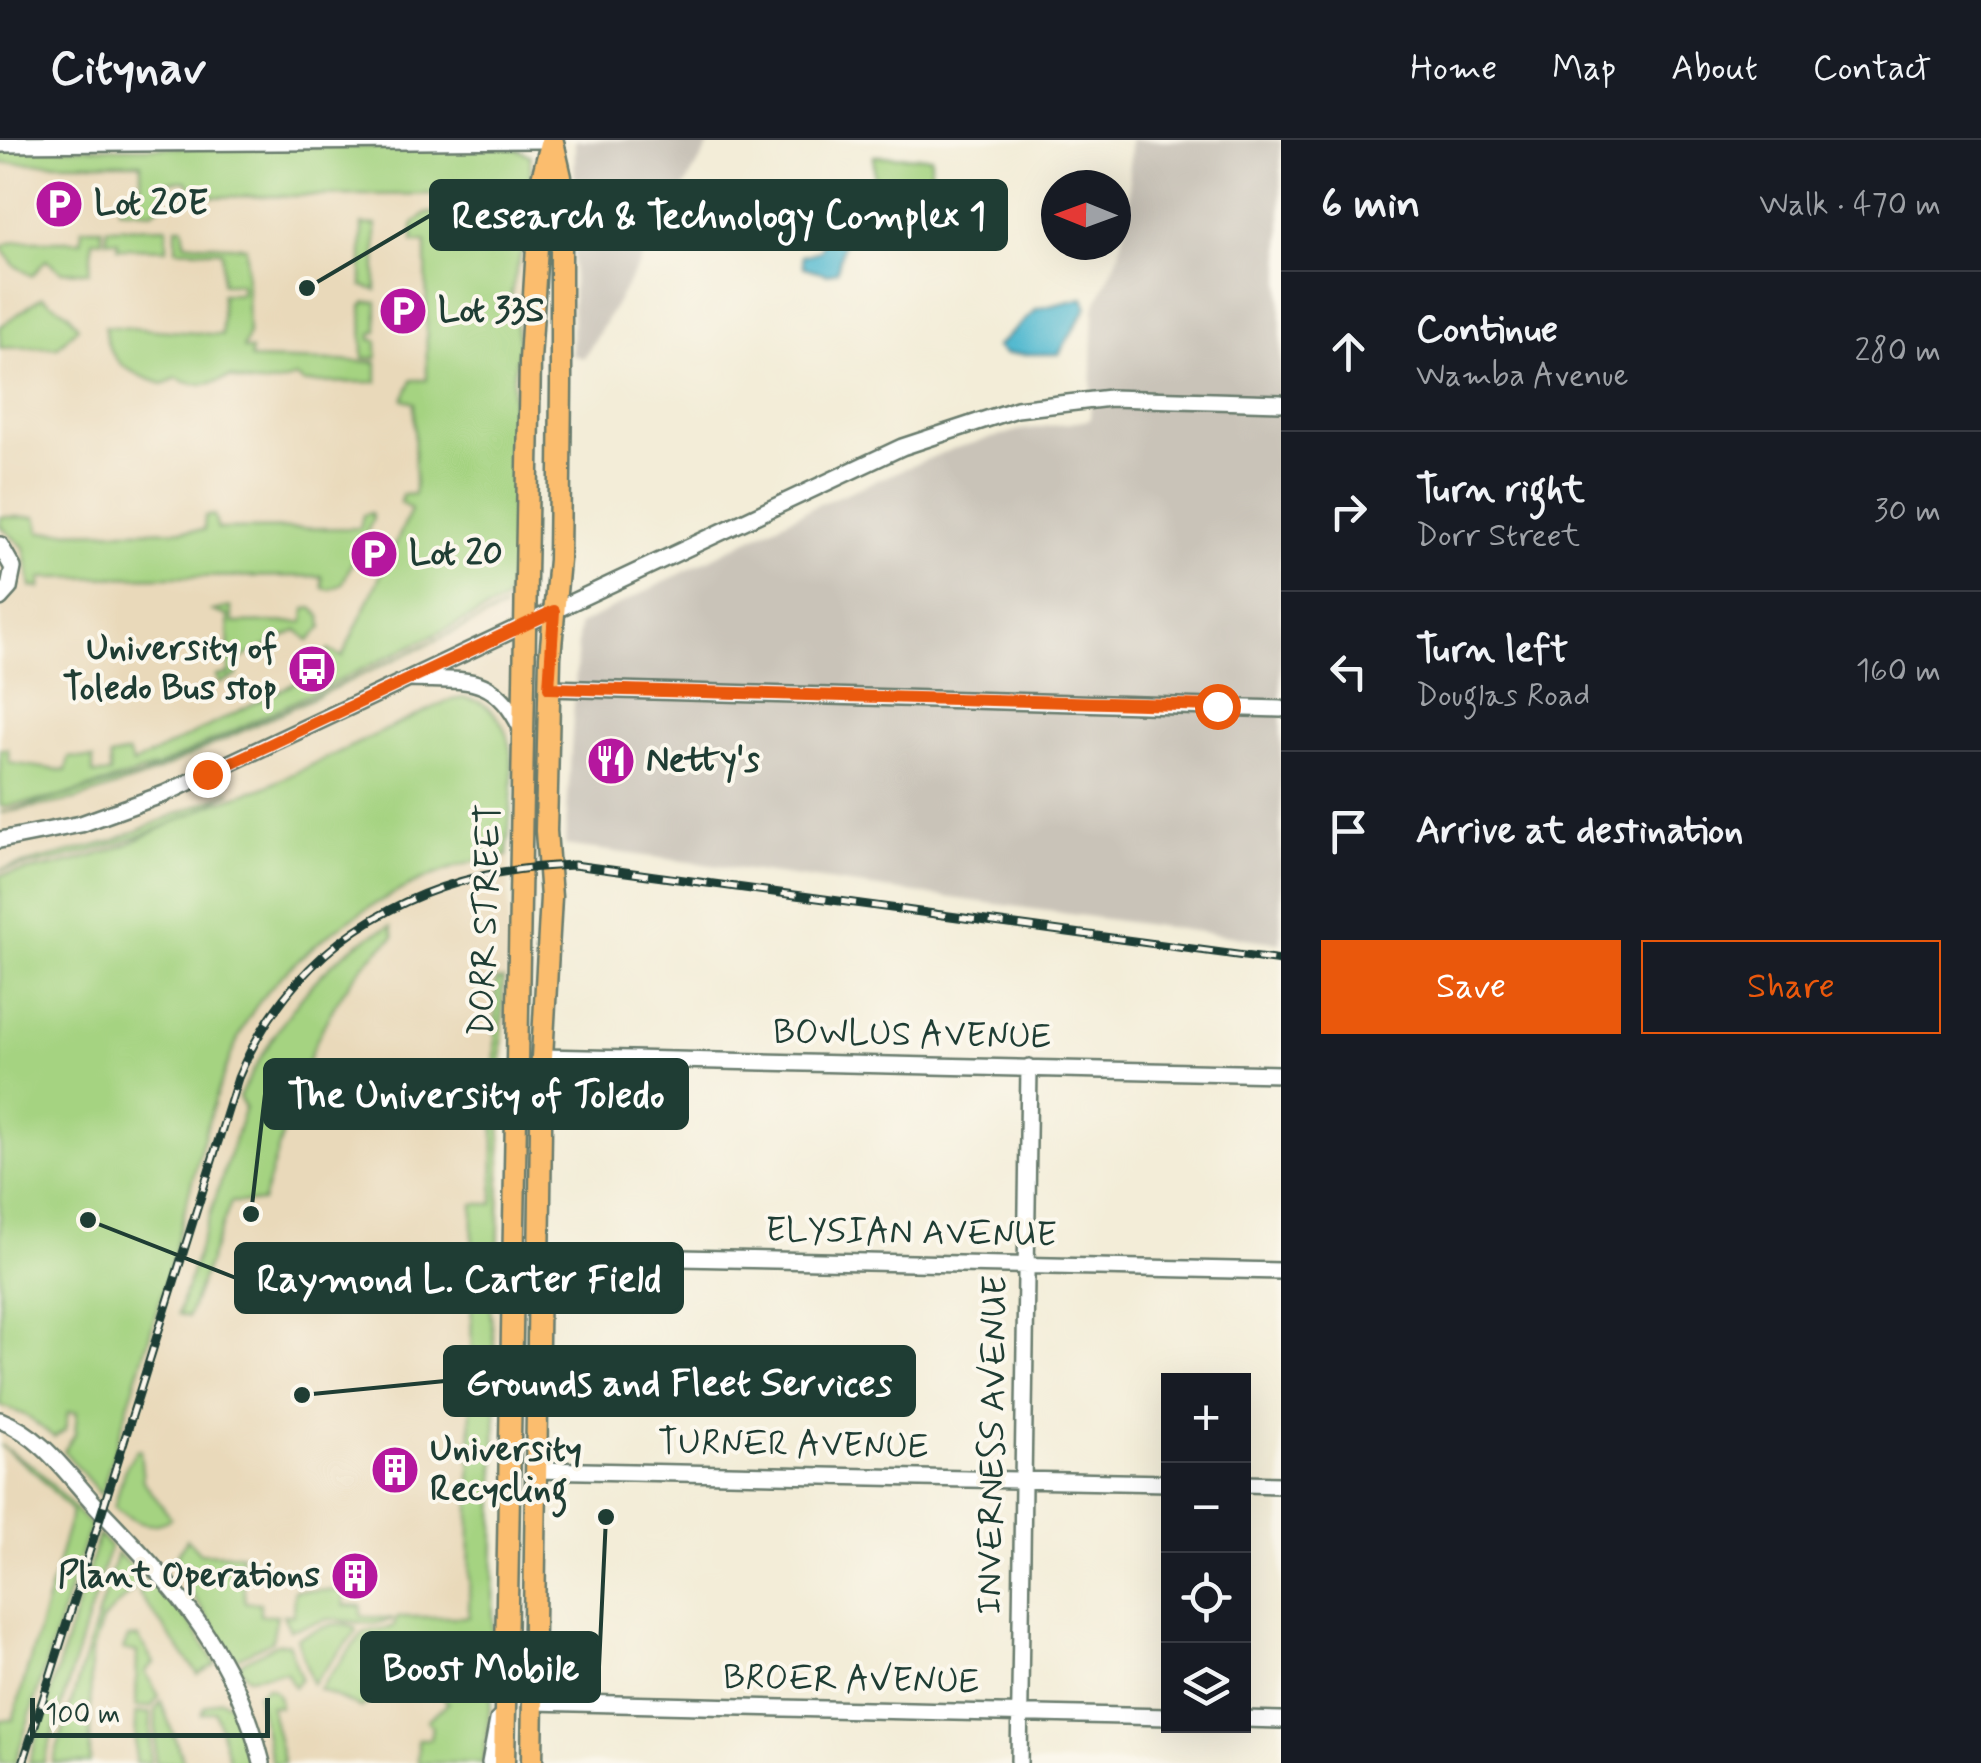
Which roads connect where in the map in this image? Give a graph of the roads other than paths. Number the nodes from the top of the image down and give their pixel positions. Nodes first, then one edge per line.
1 (542, 140) edge
2 (552, 140) edge
3 (136, 142) edge
4 (0, 144) edge
5 (534, 290) junction
6 (556, 384) junction
7 (1281, 403) edge
8 (0, 545) edge
9 (0, 598) edge
10 (554, 611) junction
11 (524, 625) junction
12 (408, 679) junction
13 (549, 688) junction
14 (1281, 709) edge
15 (523, 732) junction
16 (0, 840) edge
17 (542, 1058) junction
18 (1029, 1068) junction
19 (1281, 1074) edge
20 (539, 1255) junction
21 (1026, 1266) junction
22 (1281, 1271) edge
23 (511, 1300) junction
24 (0, 1420) edge
25 (536, 1470) junction
26 (1022, 1480) junction
27 (1161, 1483) edge
28 (1251, 1484) edge
29 (1281, 1485) edge
30 (504, 1692) junction
31 (533, 1702) junction
32 (1020, 1714) junction
33 (1161, 1717) edge
34 (1251, 1719) edge
35 (1281, 1720) edge
36 (262, 1763) edge
37 (490, 1763) edge
38 (504, 1763) edge
39 (532, 1763) edge
40 (1020, 1763) edge

1 - 3 street
2 - 5 main road, DORR STREET
2 - 6 main road, DORR STREET
3 - 4 street
5 - 6 main road
5 - 11 main road, DORR STREET
6 - 10 main road, DORR STREET
7 - 10 street
8 - 9 street
10 - 11 street
10 - 13 main road, DORR STREET
11 - 12 street
11 - 15 main road, DORR STREET
12 - 15 street
12 - 16 street
13 - 14 street
13 - 17 main road, DORR STREET
15 - 23 main road, DORR STREET
17 - 18 street, BOWLUS AVENUE
17 - 20 main road, DORR STREET
18 - 19 street, BOWLUS AVENUE
18 - 21 street, INVERNESS AVENUE
20 - 21 street, ELYSIAN AVENUE
20 - 25 main road, DORR STREET
21 - 22 street, ELYSIAN AVENUE
21 - 26 street, INVERNESS AVENUE
23 - 25 main road
23 - 30 main road, DORR STREET
24 - 36 street
25 - 26 street, TURNER AVENUE
25 - 31 main road, DORR STREET
26 - 27 street, TURNER AVENUE
26 - 32 street, INVERNESS AVENUE
28 - 29 street
30 - 37 street
30 - 38 main road, DORR STREET
31 - 32 street, BROER AVENUE
31 - 39 main road, DORR STREET
32 - 33 street, BROER AVENUE
32 - 40 street, INVERNESS AVENUE
34 - 35 street

